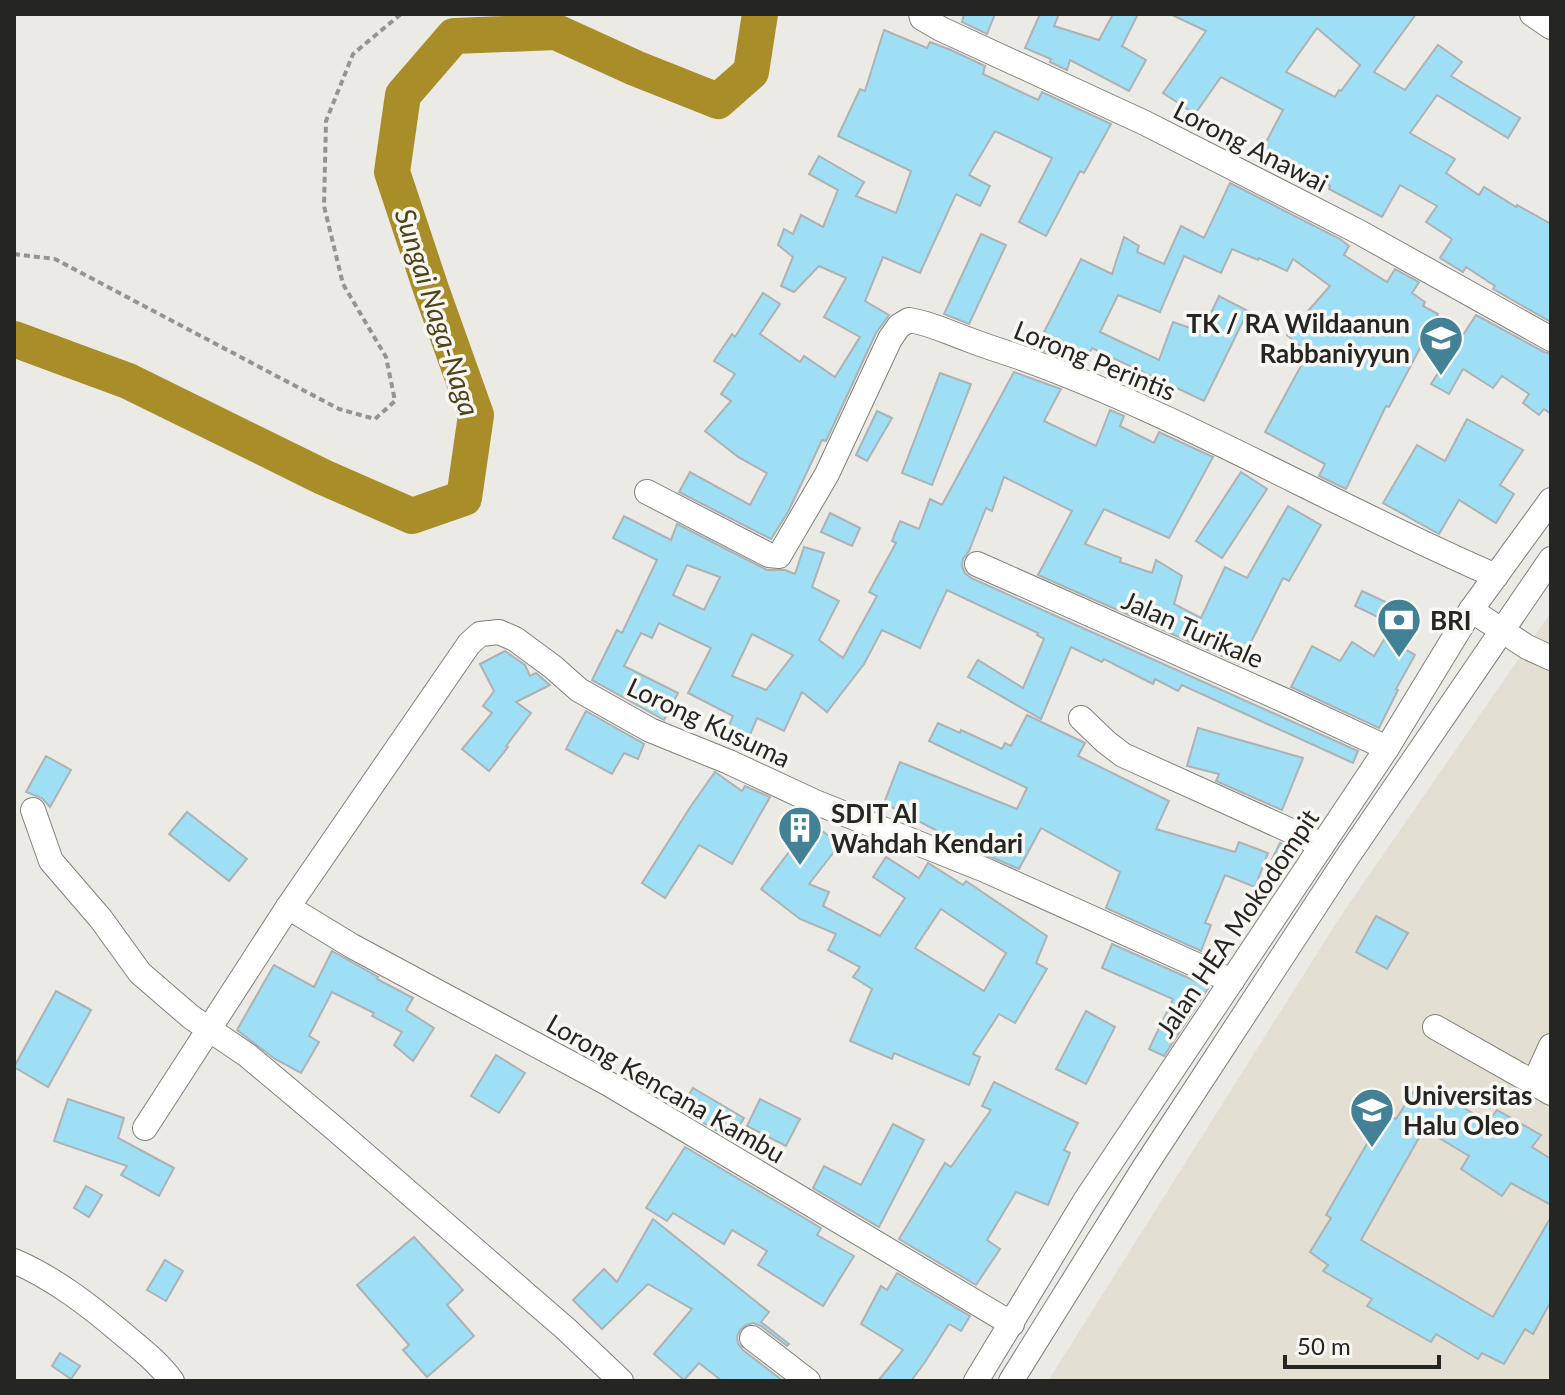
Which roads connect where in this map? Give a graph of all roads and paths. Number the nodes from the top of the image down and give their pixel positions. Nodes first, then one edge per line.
1 (401, 14) edge
2 (921, 14) edge
3 (1532, 14) edge
4 (1551, 27) edge
5 (14, 254) edge
6 (1551, 339) edge
7 (647, 492) dead end
8 (1548, 509) edge
9 (1551, 559) edge
10 (977, 564) dead end
11 (1496, 576) junction
12 (1471, 610) junction
13 (1501, 629) junction
14 (1551, 658) edge
15 (1081, 718) dead end
16 (1387, 748) junction
17 (33, 810) dead end
18 (1322, 845) junction
19 (288, 907) junction
20 (1232, 981) junction
21 (1435, 1027) dead end
22 (209, 1028) junction
23 (1551, 1046) edge
24 (1543, 1088) edge
25 (1160, 1089) junction
26 (1185, 1105) junction
27 (145, 1128) dead end
28 (14, 1261) edge
29 (1012, 1324) junction
30 (752, 1338) dead end
31 (172, 1381) edge
32 (621, 1381) edge
33 (808, 1381) edge
34 (976, 1381) edge
35 (1011, 1381) edge

1 - 5 path
2 - 6 street, Lorong Anawai
3 - 4 street
7 - 11 street, Lorong Perintis
8 - 11 street, Jalan HEA Mokodompit
9 - 13 street, Jalan HEA Mokodompit
10 - 16 street, Jalan Turikale
11 - 12 street, Jalan HEA Mokodompit
12 - 13 street
12 - 16 street, Jalan HEA Mokodompit
13 - 14 street
13 - 26 street, Jalan HEA Mokodompit
15 - 18 street
16 - 18 street, Jalan HEA Mokodompit
17 - 22 street
18 - 20 street, Jalan HEA Mokodompit
19 - 20 street, Lorong Kusuma
19 - 22 street
19 - 29 street, Lorong Kencana Kambu
20 - 25 street, Jalan HEA Mokodompit
21 - 24 street
22 - 27 street
22 - 32 street
23 - 24 street
25 - 26 street
25 - 29 street, Jalan HEA Mokodompit
26 - 35 street, Jalan HEA Mokodompit
28 - 31 street
29 - 34 street, Jalan HEA Mokodompit
30 - 33 street

